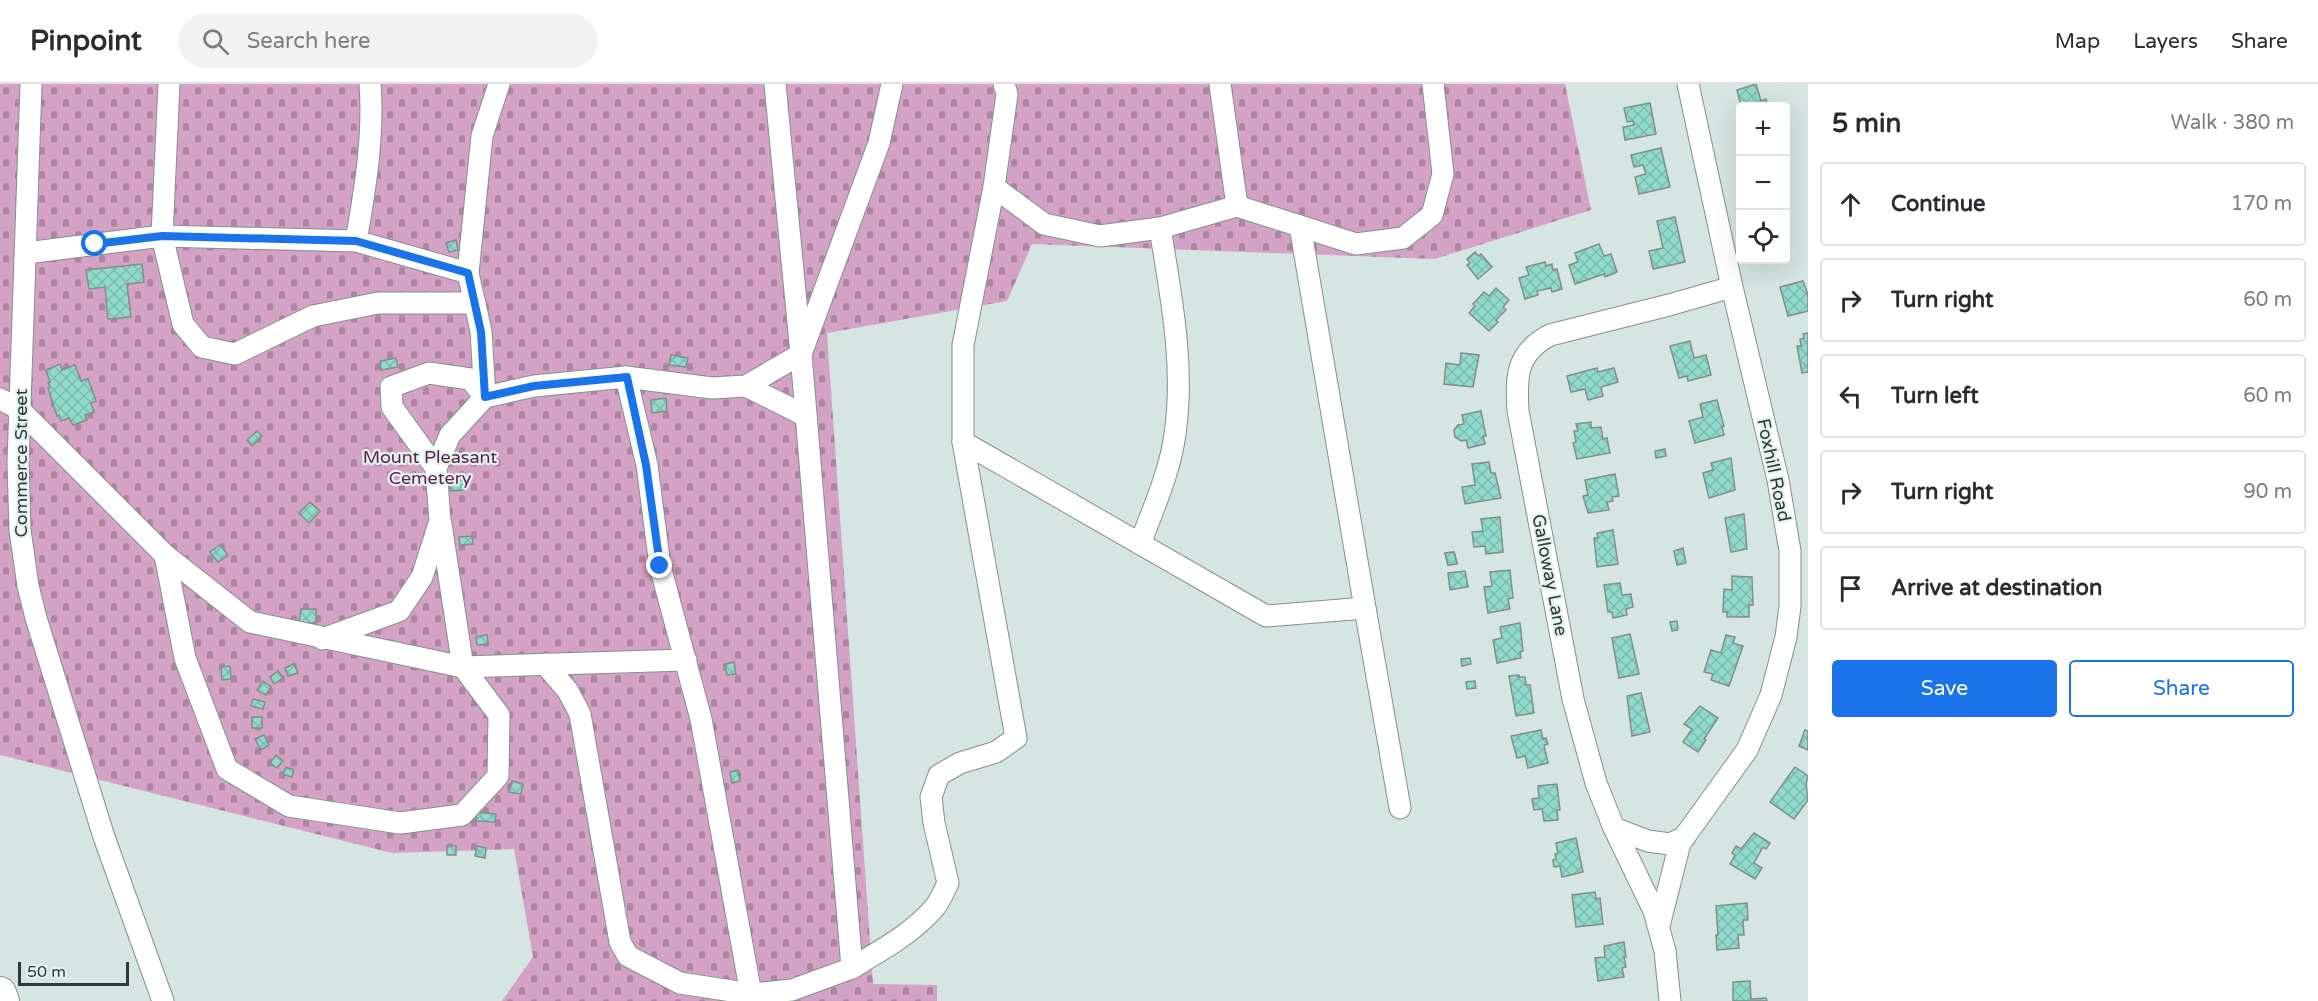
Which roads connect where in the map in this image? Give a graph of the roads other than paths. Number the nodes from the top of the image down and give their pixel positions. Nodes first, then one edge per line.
1 (31, 84) edge
2 (169, 84) edge
3 (370, 84) edge
4 (499, 84) edge
5 (776, 84) edge
6 (892, 84) edge
7 (1004, 84) edge
8 (1433, 84) edge
9 (1688, 84) edge
10 (1225, 85) edge
11 (994, 188) junction
12 (1237, 206) junction
13 (1300, 226) junction
14 (1160, 228) junction
15 (162, 236) junction
16 (356, 241) junction
17 (26, 253) junction
18 (468, 273) junction
19 (1732, 286) junction
20 (475, 303) junction
21 (801, 354) junction
22 (627, 377) junction
23 (746, 386) junction
24 (485, 397) junction
25 (5, 400) edge
26 (806, 416) junction
27 (963, 442) junction
28 (435, 468) junction
29 (440, 521) junction
30 (1140, 544) junction
31 (165, 555) junction
32 (1365, 608) junction
33 (322, 639) junction
34 (686, 660) junction
35 (545, 664) junction
36 (464, 667) junction
37 (1400, 808) dead end
38 (1614, 828) junction
39 (1685, 837) junction
40 (1659, 926) junction
41 (852, 968) junction
42 (0, 993) edge
43 (751, 994) junction
44 (3, 1001) edge
45 (163, 1001) edge
46 (1670, 1001) edge

1 - 17 street, Commerce Street
2 - 15 street
3 - 16 street
4 - 18 street
5 - 21 street
6 - 21 street
7 - 11 street
8 - 13 street
9 - 19 street, Foxhill Road
10 - 12 street
11 - 14 street
11 - 27 street
12 - 13 street
12 - 14 street
13 - 32 street
14 - 30 street
15 - 16 street
15 - 17 street
15 - 20 street
16 - 18 street
17 - 25 street, Commerce Street
18 - 20 street
19 - 38 street, Galloway Lane
19 - 39 street, Foxhill Road
20 - 24 street
21 - 23 street
21 - 26 street
22 - 23 street
22 - 24 street
22 - 34 street
23 - 26 street
24 - 28 street
24 - 28 street
25 - 31 street
25 - 45 street, Commerce Street
26 - 41 street
27 - 30 street
27 - 41 street
28 - 29 street
29 - 33 street
29 - 36 street
30 - 32 street
31 - 33 street
31 - 36 street
32 - 37 street
33 - 36 street
34 - 35 street
34 - 43 street
35 - 36 street
35 - 43 street
38 - 39 street
38 - 40 street, Galloway Lane
39 - 40 street, Foxhill Road
40 - 46 street, Galloway Lane
41 - 43 street
42 - 44 highway

